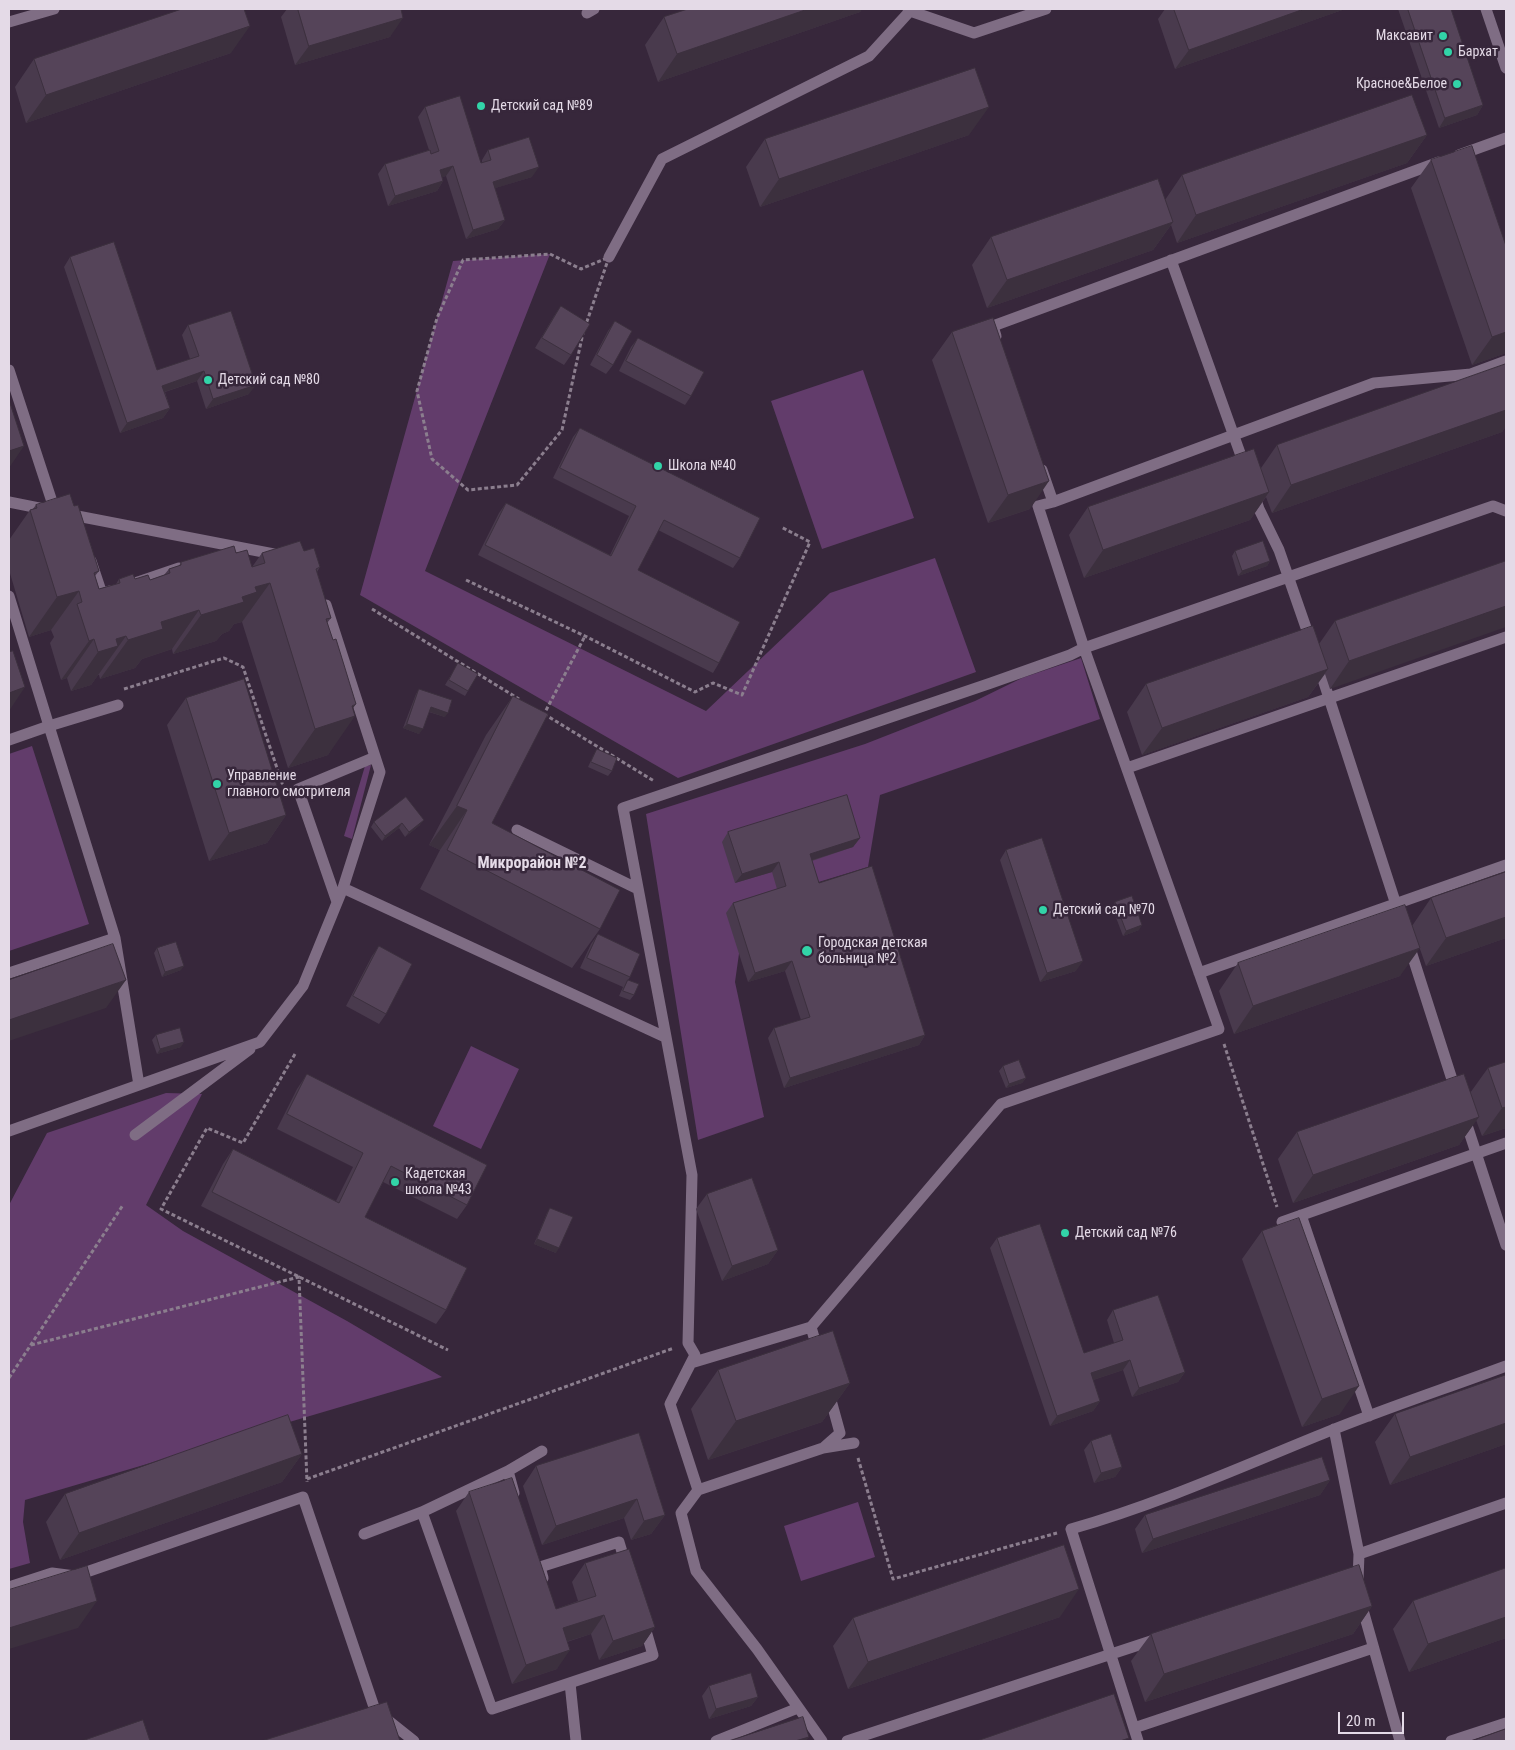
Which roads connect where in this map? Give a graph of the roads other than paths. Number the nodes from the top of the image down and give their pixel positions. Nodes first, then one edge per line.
1 (54, 9) edge
2 (1046, 9) edge
3 (1486, 9) edge
4 (909, 10) edge
5 (9, 22) edge
6 (1506, 68) edge
7 (1506, 138) edge
8 (609, 257) road end
9 (1171, 260) junction
10 (999, 344) edge
11 (1506, 361) edge
12 (9, 370) edge
13 (1233, 435) junction
14 (1037, 456) edge
15 (9, 502) edge
16 (1053, 502) junction
17 (54, 511) junction
18 (1506, 511) edge
19 (240, 548) junction
20 (88, 551) edge
21 (221, 554) edge
22 (294, 558) edge
23 (194, 563) edge
24 (1290, 578) junction
25 (9, 596) edge
26 (324, 599) edge
27 (1506, 637) edge
28 (1084, 648) junction
29 (1329, 699) junction
30 (118, 705) dead end
31 (49, 726) junction
32 (9, 740) edge
33 (375, 757) junction
34 (1127, 768) junction
35 (517, 830) dead end
36 (1506, 865) edge
37 (343, 888) junction
38 (638, 889) junction
39 (337, 902) junction
40 (1395, 904) junction
41 (115, 938) junction
42 (9, 973) edge
43 (1199, 974) junction
44 (665, 1037) junction
45 (260, 1042) junction
46 (139, 1085) junction
47 (9, 1131) edge
48 (135, 1135) dead end
49 (1506, 1143) edge
50 (1476, 1154) junction
51 (1301, 1215) junction
52 (1282, 1222) edge
53 (1506, 1245) edge
54 (811, 1326) junction
55 (820, 1362) edge
56 (691, 1363) junction
57 (1506, 1366) edge
58 (825, 1380) edge
59 (1369, 1416) junction
60 (1334, 1429) junction
61 (854, 1443) road end
62 (823, 1448) junction
63 (542, 1451) dead end
64 (508, 1471) junction
65 (698, 1490) junction
66 (517, 1501) edge
67 (1506, 1503) edge
68 (422, 1512) junction
69 (364, 1534) dead end
70 (1359, 1554) junction
71 (630, 1580) edge
72 (9, 1587) edge
73 (548, 1591) edge
74 (642, 1618) edge
75 (1166, 1636) edge
76 (1373, 1648) junction
77 (1110, 1654) junction
78 (570, 1683) junction
79 (798, 1708) junction
80 (1506, 1723) edge
81 (1134, 1728) junction
82 (414, 1741) edge
83 (576, 1741) edge
84 (716, 1741) edge
85 (822, 1741) edge
86 (847, 1741) edge
87 (1138, 1741) edge
88 (1400, 1741) edge
89 (1451, 1741) edge

1 - 5 lane
2 - 4 lane
3 - 6 lane
4 - 8 lane
7 - 9 lane
9 - 10 lane
9 - 13 lane
11 - 13 lane
12 - 17 lane
13 - 16 lane
13 - 24 lane
14 - 16 lane
15 - 17 lane
16 - 28 lane
17 - 19 lane
18 - 24 lane
19 - 21 lane
19 - 22 lane
20 - 23 lane
24 - 28 lane
24 - 29 lane
25 - 31 lane
26 - 33 lane
27 - 29 lane
28 - 34 lane
28 - 38 lane
29 - 34 lane
29 - 40 lane
30 - 31 lane
31 - 32 lane
31 - 41 lane
33 - 37 lane
33 - 39 lane
34 - 43 lane
35 - 38 lane
36 - 40 lane
37 - 39 lane
37 - 44 lane
38 - 44 lane
39 - 45 lane
40 - 43 lane
40 - 50 lane
41 - 42 lane
41 - 46 lane
43 - 54 lane
44 - 56 lane
45 - 46 lane
45 - 48 lane
46 - 47 lane
49 - 50 lane
50 - 51 lane
50 - 53 lane
51 - 52 lane
51 - 59 lane
54 - 55 lane
54 - 56 lane
56 - 65 lane
57 - 59 lane
58 - 62 lane
59 - 60 lane
60 - 70 lane
60 - 77 lane
61 - 62 lane
62 - 65 lane
63 - 64 lane
64 - 66 lane
64 - 68 lane
65 - 79 lane
67 - 70 lane
68 - 69 lane
68 - 78 lane
70 - 76 lane
71 - 73 lane
72 - 82 lane
74 - 78 lane
75 - 77 lane
76 - 81 lane
76 - 88 lane
77 - 81 lane
77 - 86 lane
78 - 83 lane
79 - 84 lane
79 - 85 lane
80 - 89 lane
81 - 87 lane

